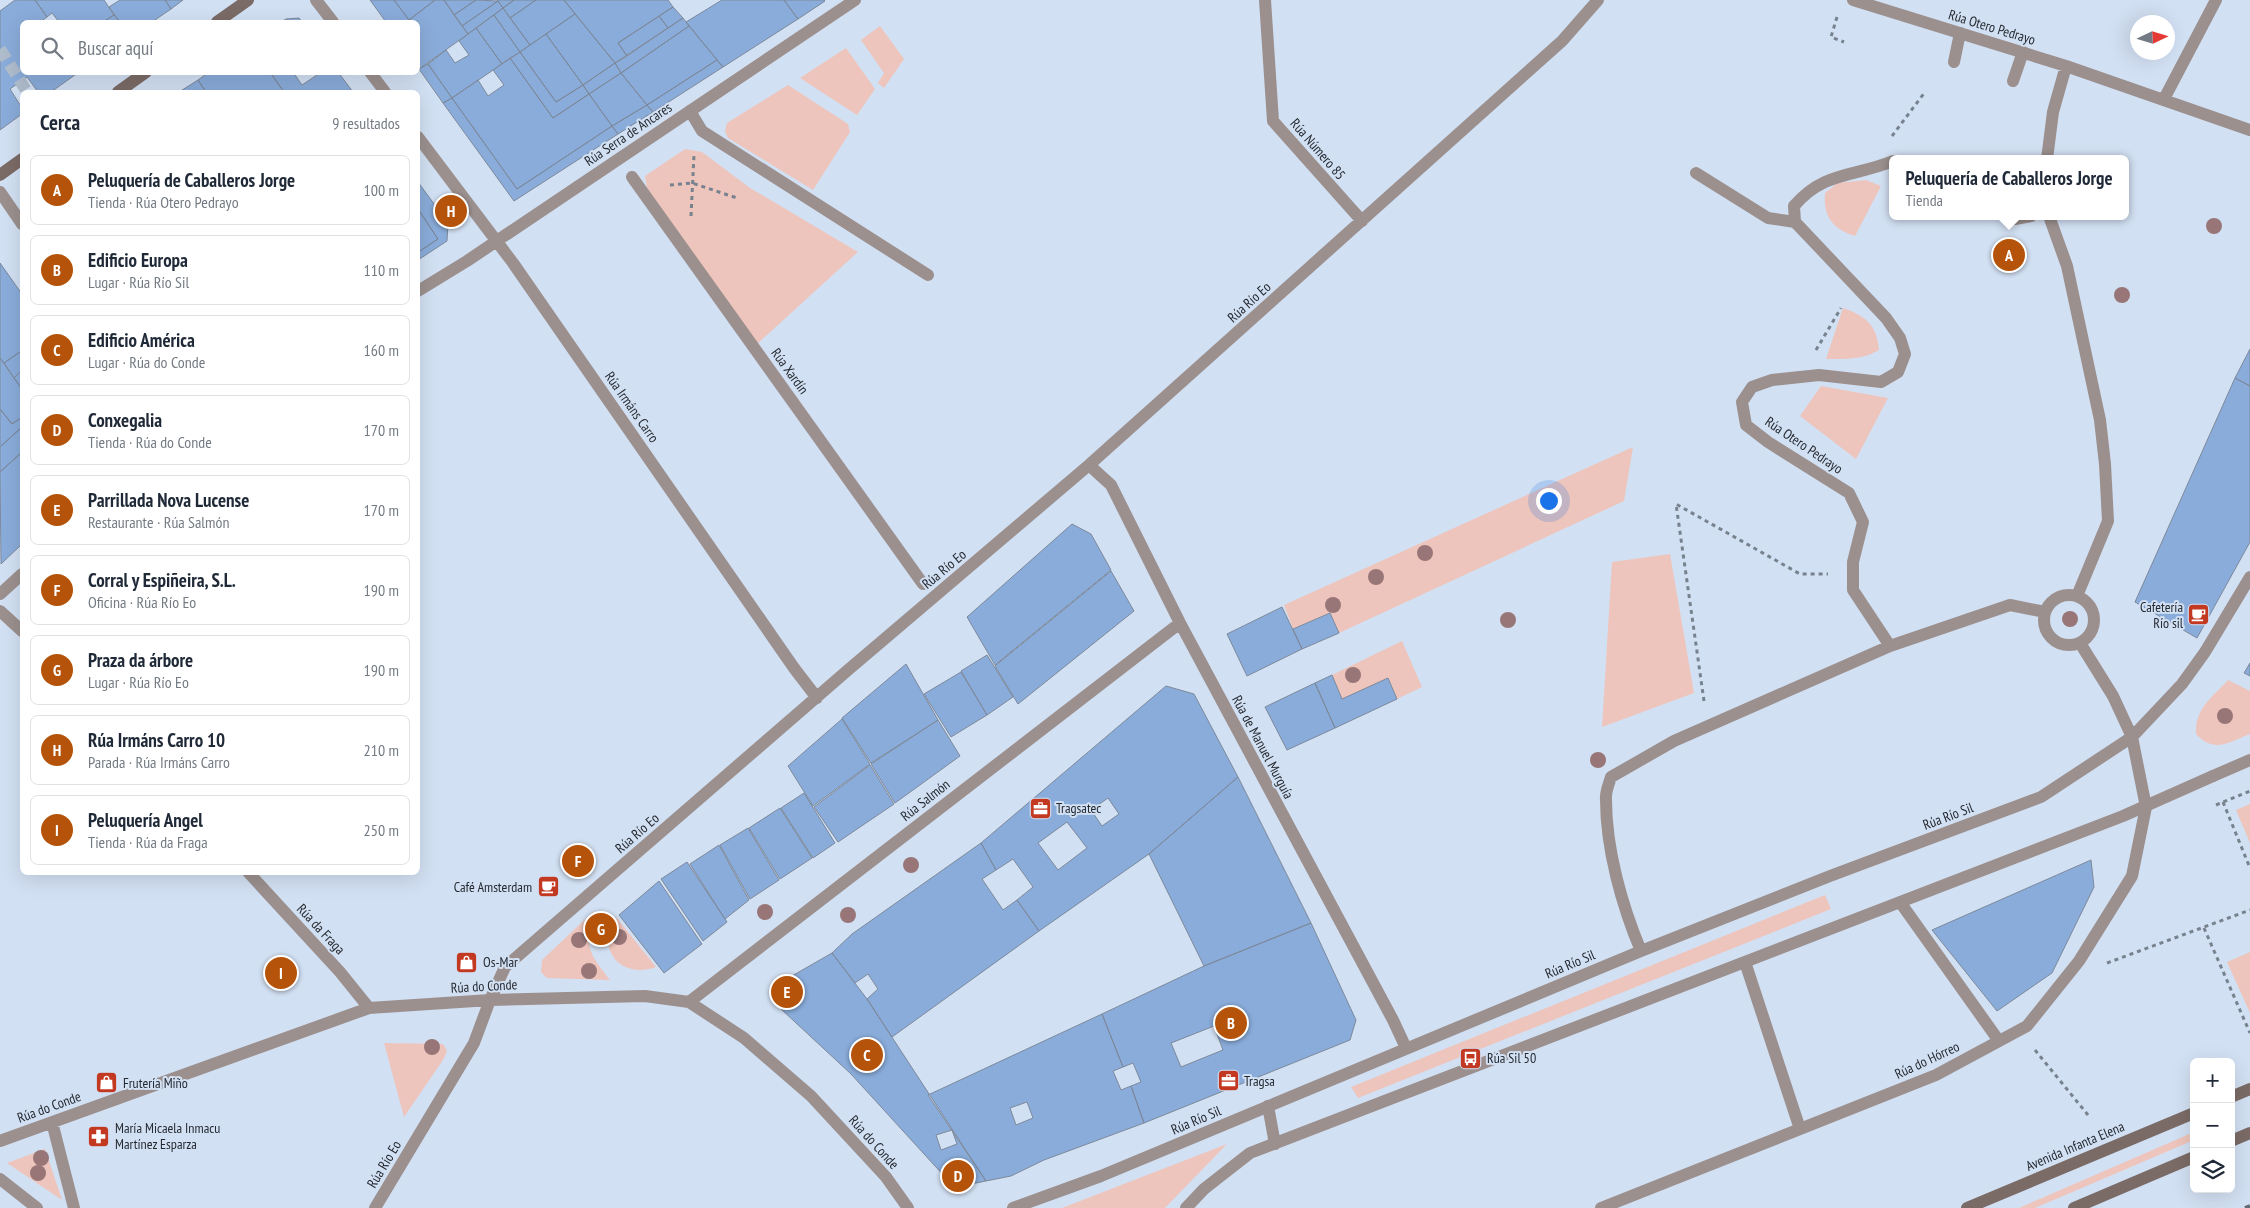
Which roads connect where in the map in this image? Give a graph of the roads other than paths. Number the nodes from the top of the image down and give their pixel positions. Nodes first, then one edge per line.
1 (248, 0) edge
2 (316, 0) edge
3 (855, 0) edge
4 (1265, 0) edge
5 (1598, 0) edge
6 (1853, 0) edge
7 (2216, 0) edge
8 (220, 20) edge
9 (331, 20) edge
10 (1960, 33) junction
11 (2023, 52) junction
12 (1954, 62) dead end
13 (2066, 66) junction
14 (142, 75) edge
15 (372, 75) edge
16 (2014, 81) dead end
17 (121, 90) edge
18 (384, 90) edge
19 (2164, 100) junction
20 (690, 111) junction
21 (2250, 130) edge
22 (420, 140) edge
23 (2048, 155) edge
24 (20, 160) edge
25 (1889, 162) edge
26 (1696, 173) dead end
27 (0, 174) edge
28 (634, 179) road end
29 (0, 192) edge
30 (1362, 220) junction
31 (2050, 220) edge
32 (20, 221) edge
33 (1795, 222) junction
34 (495, 241) junction
35 (928, 275) dead end
36 (420, 290) edge
37 (1089, 465) junction
38 (20, 576) edge
39 (2250, 577) edge
40 (923, 584) dead end
41 (0, 594) edge
42 (2077, 596) junction
43 (0, 611) edge
44 (2045, 612) junction
45 (1180, 623) junction
46 (20, 629) edge
47 (2080, 643) junction
48 (1890, 646) junction
49 (817, 698) junction
50 (2132, 737) junction
51 (2250, 760) edge
52 (2146, 807) junction
53 (251, 875) edge
54 (1900, 902) junction
55 (1640, 951) junction
56 (1745, 962) junction
57 (490, 1000) junction
58 (689, 1002) junction
59 (369, 1008) junction
60 (1999, 1041) junction
61 (1406, 1048) junction
62 (2250, 1089) edge
63 (2235, 1095) edge
64 (1268, 1106) junction
65 (2190, 1115) edge
66 (52, 1122) junction
67 (1800, 1128) junction
68 (2250, 1133) edge
69 (2235, 1139) edge
70 (0, 1140) edge
71 (1275, 1144) junction
72 (2190, 1159) edge
73 (0, 1179) edge
74 (37, 1208) edge
75 (74, 1208) edge
76 (375, 1208) edge
77 (908, 1208) edge
78 (1013, 1208) edge
79 (1186, 1208) edge
80 (1601, 1208) edge
81 (1967, 1208) edge
82 (2074, 1208) edge

1 - 8 street
2 - 9 street
3 - 20 street, Rúa Serra de Ancares
4 - 30 street, Rúa Número 85
5 - 30 street, Rúa Río Eo
6 - 10 street, Rúa Otero Pedrayo
7 - 19 street
10 - 11 street, Rúa Otero Pedrayo
10 - 12 street
11 - 13 street, Rúa Otero Pedrayo
11 - 16 street
13 - 19 street, Rúa Otero Pedrayo
13 - 23 street
14 - 17 street
15 - 18 street
19 - 21 street, Rúa Otero Pedrayo
20 - 34 street, Rúa Serra de Ancares
20 - 35 street
22 - 34 street, Rúa Irmáns Carro
24 - 27 street
25 - 33 street
26 - 33 street
28 - 40 street, Rúa Xardín
29 - 32 street
30 - 37 street, Rúa Río Eo
31 - 42 street
33 - 48 street, Rúa Otero Pedrayo
34 - 36 street, Rúa Serra de Ancares
34 - 49 street, Rúa Irmáns Carro
37 - 45 street, Rúa de Manuel Murguía
37 - 49 street, Rúa Río Eo
38 - 41 street
39 - 50 street, Rúa Río Sil
42 - 44 street
42 - 47 street
43 - 46 street
44 - 47 street
44 - 48 street
45 - 58 street, Rúa Salmón
45 - 61 street, Rúa de Manuel Murguía
47 - 50 street
48 - 55 street
49 - 57 street, Rúa Río Eo
50 - 52 street
50 - 55 street, Rúa Río Sil
51 - 52 street
52 - 54 street
52 - 60 street, Rúa do Hórreo
53 - 59 street, Rúa da Fraga
54 - 56 street
54 - 60 street
55 - 61 street, Rúa Río Sil
56 - 67 street
56 - 71 street
57 - 58 street, Rúa do Conde
57 - 59 street, Rúa do Conde
57 - 76 street, Rúa Río Eo
58 - 77 street, Rúa do Conde
59 - 66 street, Rúa do Conde
60 - 67 street, Rúa do Hórreo
61 - 64 street, Rúa Río Sil
62 - 63 street
64 - 71 street
64 - 78 street, Rúa Río Sil
65 - 81 street, Avenida Infanta Elena
66 - 70 street, Rúa do Conde
66 - 75 street
67 - 80 street, Rúa do Hórreo
68 - 69 street
71 - 79 street
72 - 82 street
73 - 74 street

